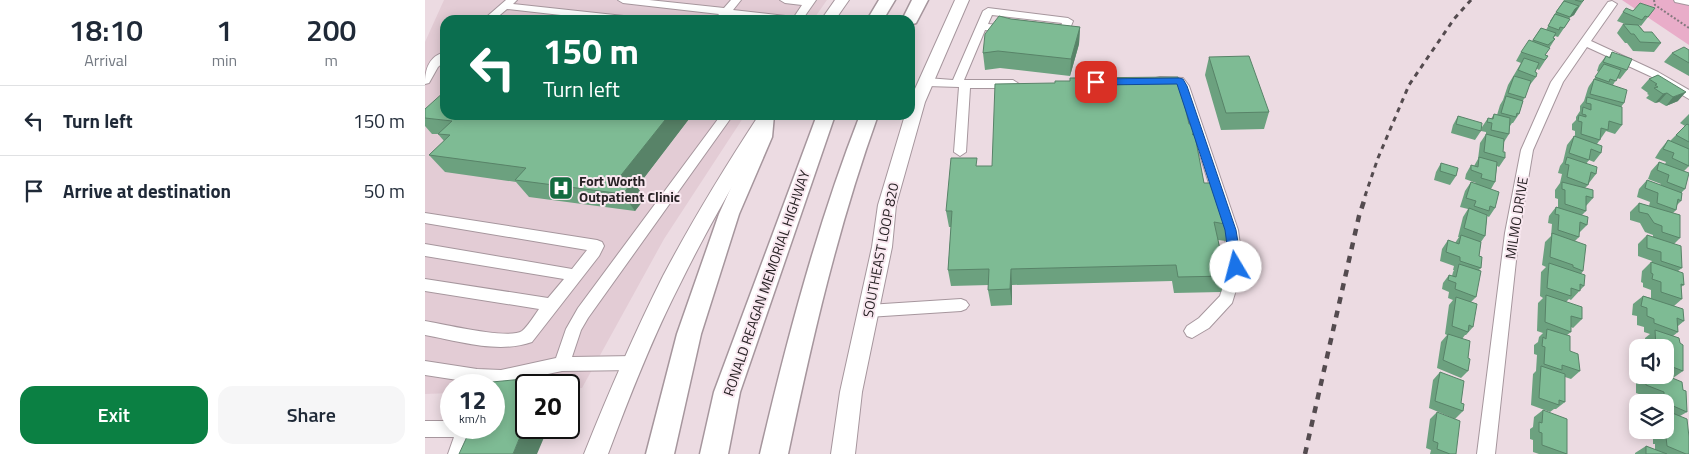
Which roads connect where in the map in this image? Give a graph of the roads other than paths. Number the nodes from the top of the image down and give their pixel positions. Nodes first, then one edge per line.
1 (622, 0) edge
2 (736, 0) edge
3 (785, 0) edge
4 (842, 0) edge
5 (887, 0) edge
6 (920, 0) edge
7 (962, 0) edge
8 (1679, 0) edge
9 (810, 2) edge
10 (1689, 2) edge
11 (509, 3) edge
12 (1612, 4) dead end
13 (494, 15) edge
14 (583, 15) edge
15 (604, 15) edge
16 (716, 15) edge
17 (723, 15) edge
18 (801, 15) edge
19 (832, 15) edge
20 (878, 15) edge
21 (912, 15) edge
22 (981, 26) junction
23 (1016, 30) edge
24 (1043, 33) edge
25 (1584, 42) junction
26 (440, 59) edge
27 (425, 80) edge
28 (1144, 81) edge
29 (927, 82) junction
30 (961, 84) junction
31 (1030, 84) edge
32 (1689, 95) edge
33 (915, 109) edge
34 (723, 120) edge
35 (763, 120) edge
36 (765, 120) edge
37 (824, 120) edge
38 (867, 120) edge
39 (912, 120) edge
40 (960, 152) dead end
41 (425, 218) edge
42 (425, 250) edge
43 (575, 275) junction
44 (425, 285) edge
45 (551, 305) junction
46 (961, 305) dead end
47 (868, 311) junction
48 (425, 328) edge
49 (1192, 331) dead end
50 (634, 363) junction
51 (562, 364) junction
52 (425, 368) edge
53 (851, 392) junction
54 (425, 429) edge
55 (457, 454) edge
56 (596, 454) edge
57 (661, 454) edge
58 (714, 454) edge
59 (774, 454) edge
60 (843, 454) edge
61 (853, 454) edge
62 (1486, 454) edge

1 - 15 street
1 - 16 street
2 - 17 street
3 - 9 street
4 - 19 main road
5 - 20 highway
6 - 21 highway
7 - 29 main road, SOUTHEAST LOOP 820
8 - 10 street
9 - 18 street
11 - 13 street
11 - 14 lane
12 - 25 street, MILMO DRIVE
22 - 23 street
22 - 24 street
22 - 30 street
25 - 32 street
25 - 62 street, MILMO DRIVE
26 - 27 street
28 - 49 street
29 - 30 street
29 - 33 main road, SOUTHEAST LOOP 820
30 - 31 street
30 - 40 lane
34 - 51 street
35 - 50 main road
36 - 57 highway
37 - 58 highway, RONALD REAGAN MEMORIAL HIGHWAY
38 - 59 highway
39 - 47 main road, SOUTHEAST LOOP 820
41 - 43 street
42 - 43 street
43 - 45 street
44 - 45 street
45 - 48 street
46 - 47 street
47 - 53 main road, SOUTHEAST LOOP 820
50 - 51 street
50 - 56 main road
51 - 52 street
53 - 60 main road, SOUTHEAST LOOP 820
53 - 61 main road, SOUTHEAST LOOP 820
54 - 55 street

